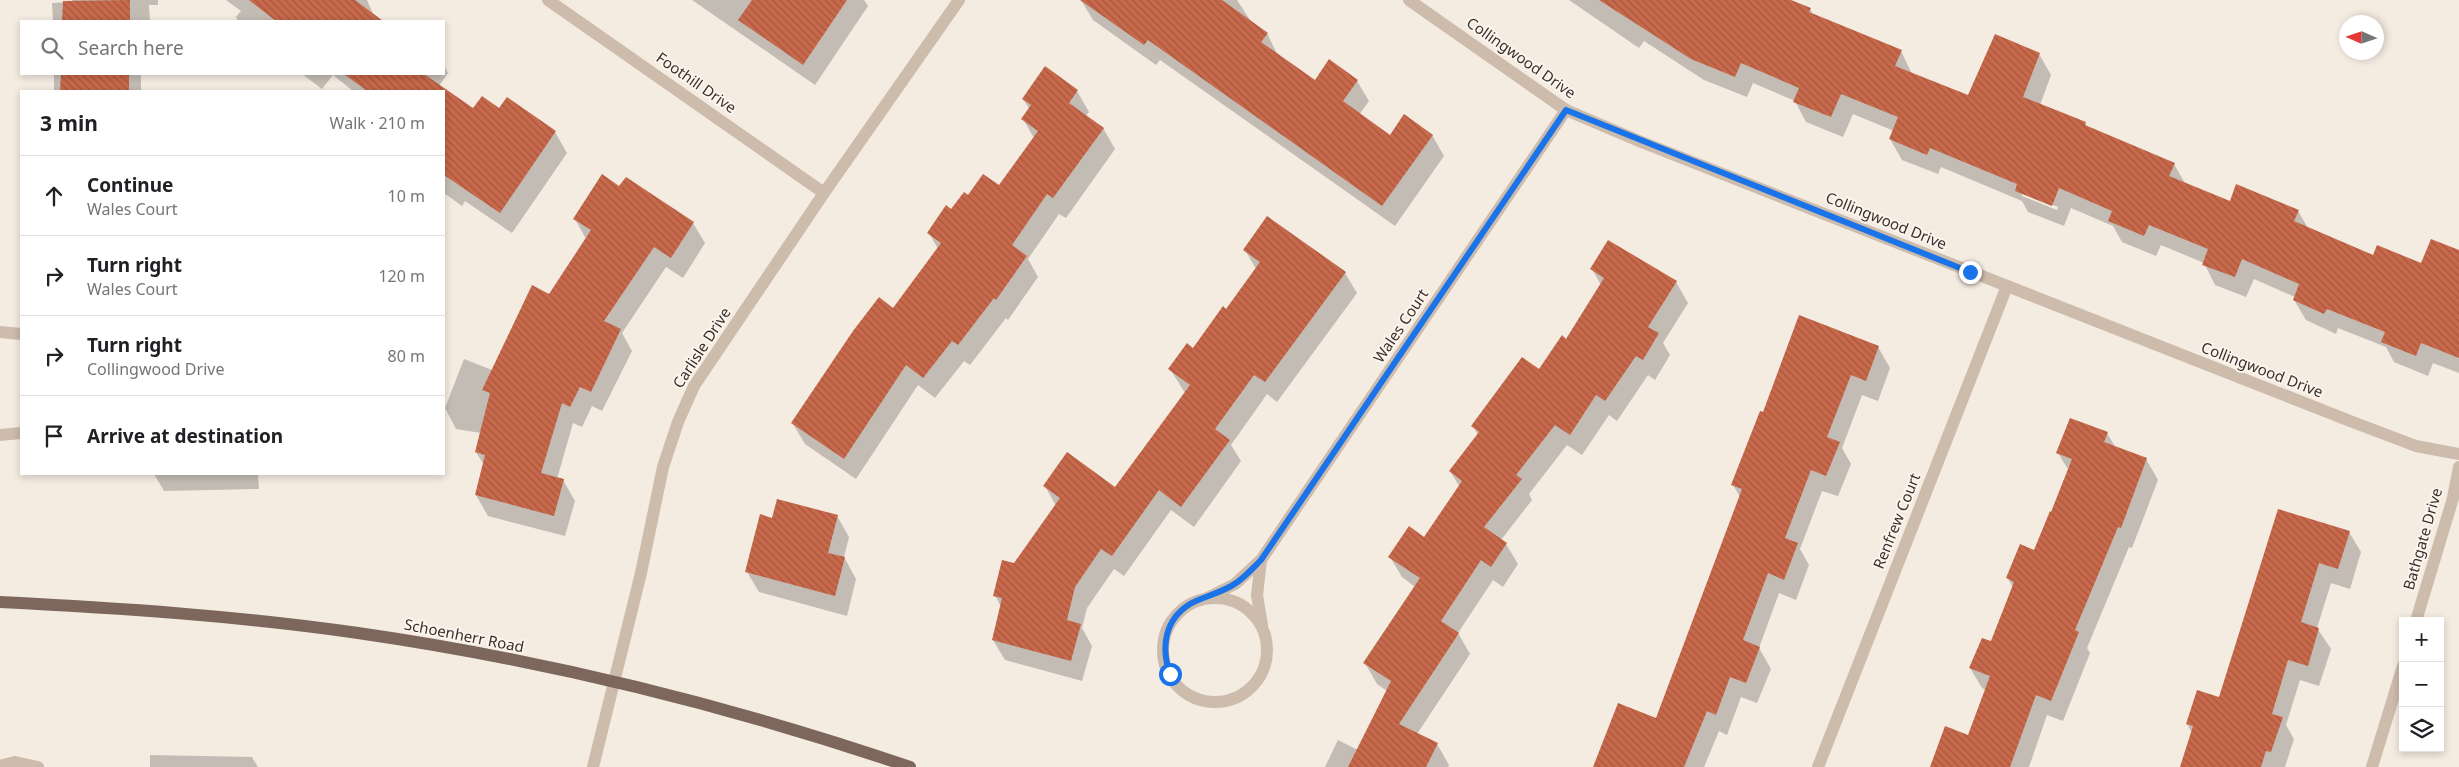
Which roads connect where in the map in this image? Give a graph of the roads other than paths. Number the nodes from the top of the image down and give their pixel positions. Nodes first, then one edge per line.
1 (548, 0) edge
2 (959, 0) edge
3 (1410, 0) edge
4 (1566, 110) junction
5 (824, 193) junction
6 (2007, 286) junction
7 (0, 322) edge
8 (0, 332) edge
9 (20, 333) edge
10 (20, 433) edge
11 (0, 435) edge
12 (2459, 454) edge
13 (2459, 467) edge
14 (1261, 560) junction
15 (1207, 598) junction
16 (0, 602) edge
17 (2417, 617) edge
18 (1262, 627) junction
19 (2399, 679) edge
20 (614, 683) junction
21 (0, 766) edge
22 (38, 767) edge
23 (593, 767) edge
24 (910, 767) edge
25 (1818, 767) edge
26 (2372, 767) edge

1 - 5 street, Foothill Drive
2 - 5 street, Carlisle Drive
3 - 4 street, Collingwood Drive
4 - 6 street, Collingwood Drive
4 - 14 street, Wales Court
5 - 20 street, Carlisle Drive
6 - 12 street, Collingwood Drive
6 - 25 street, Renfrew Court
7 - 9 street
8 - 9 street
10 - 11 street
13 - 17 street, Bathgate Drive
14 - 15 street, Wales Court
14 - 18 street, Wales Court
15 - 18 street
15 - 18 street, Wales Court
16 - 20 main road, Schoenherr Road
19 - 26 street
20 - 23 street, Carlisle Drive
20 - 24 main road, Schoenherr Road
21 - 22 street

